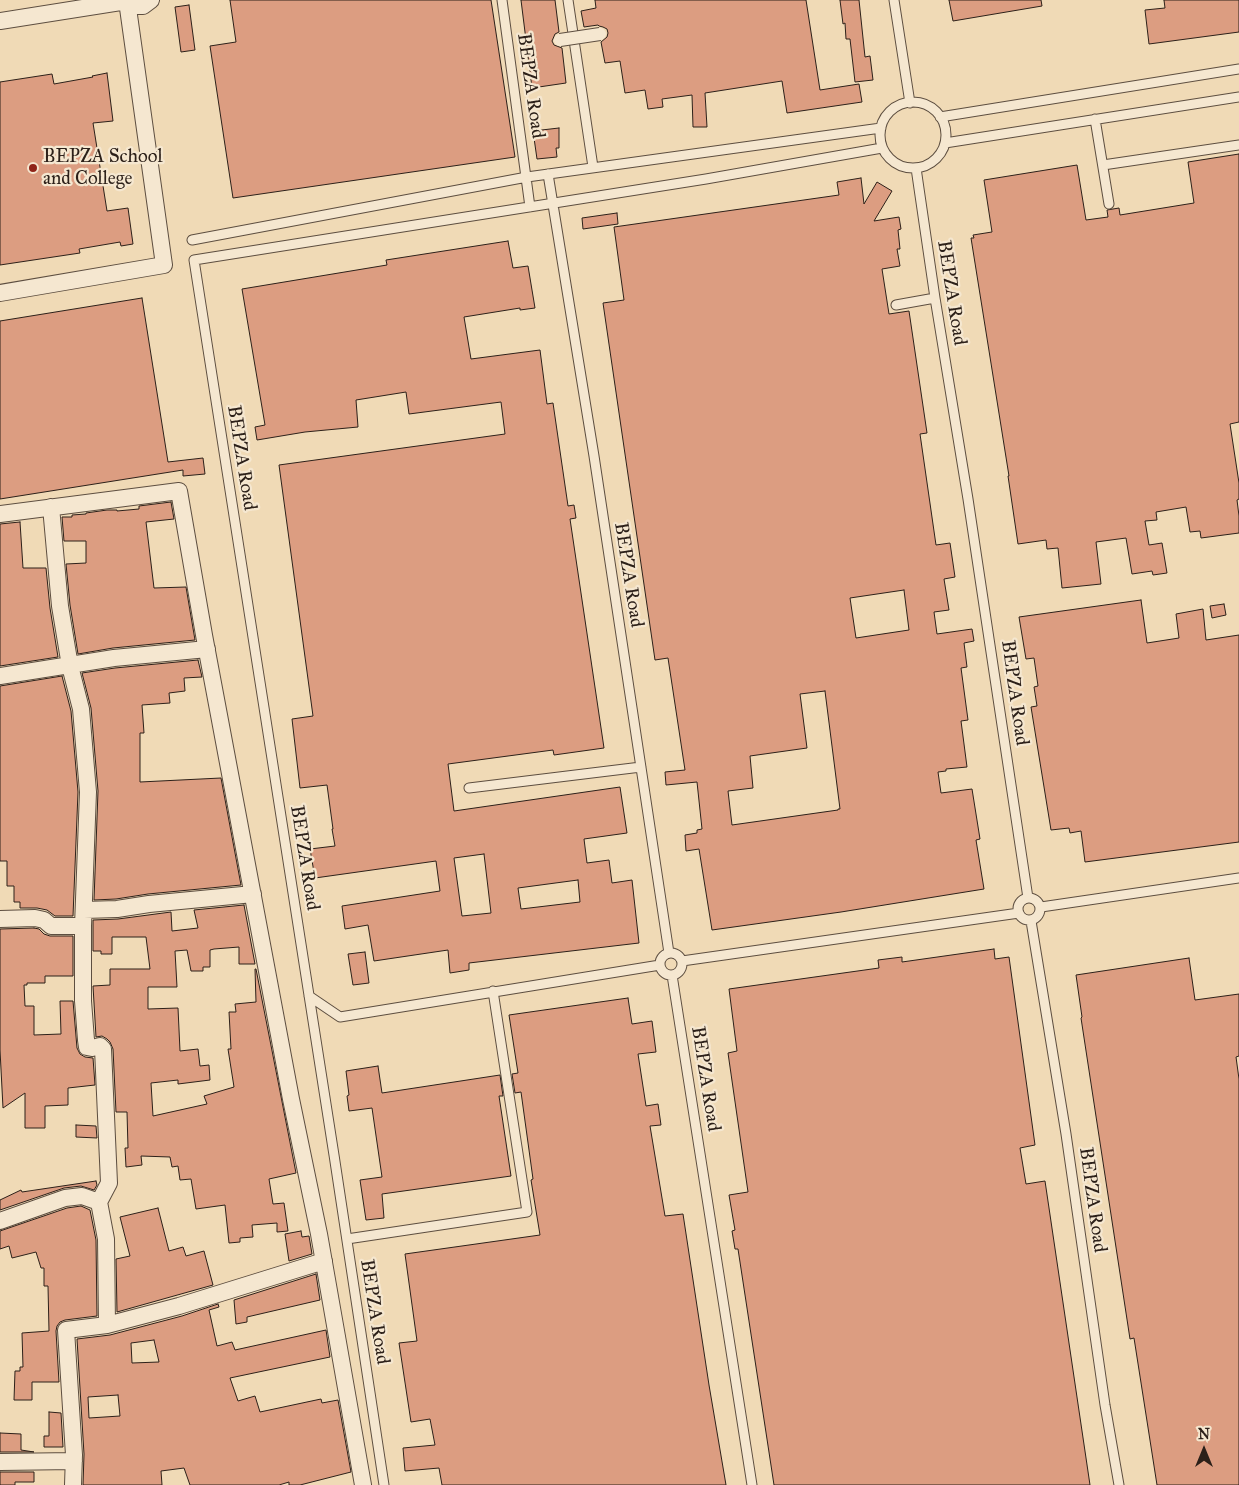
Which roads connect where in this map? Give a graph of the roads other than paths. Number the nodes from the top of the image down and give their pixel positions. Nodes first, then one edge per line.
1 (152, 0) edge
2 (502, 0) edge
3 (568, 0) edge
4 (894, 0) edge
5 (126, 1) edge
6 (0, 21) edge
7 (600, 34) dead end
8 (560, 40) dead end
9 (1239, 69) edge
10 (1239, 97) edge
11 (910, 103) junction
12 (940, 117) junction
13 (1095, 119) junction
14 (880, 128) junction
15 (945, 143) junction
16 (1239, 145) edge
17 (882, 148) junction
18 (1103, 166) junction
19 (593, 167) junction
20 (916, 168) junction
21 (548, 174) junction
22 (526, 177) junction
23 (552, 203) junction
24 (1109, 204) dead end
25 (530, 207) junction
26 (192, 240) dead end
27 (0, 292) edge
28 (935, 298) junction
29 (896, 305) dead end
30 (51, 507) junction
31 (0, 514) edge
32 (207, 649) junction
33 (70, 666) junction
34 (0, 676) edge
35 (640, 767) junction
36 (469, 788) dead end
37 (1239, 878) edge
38 (253, 894) junction
39 (1028, 898) junction
40 (1041, 908) junction
41 (84, 910) junction
42 (1019, 913) junction
43 (0, 919) edge
44 (1031, 920) junction
45 (83, 926) junction
46 (668, 953) junction
47 (682, 961) junction
48 (660, 965) junction
49 (672, 975) junction
50 (493, 991) junction
51 (310, 996) junction
52 (99, 1202) junction
53 (0, 1221) edge
54 (347, 1238) junction
55 (324, 1261) junction
56 (107, 1325) junction
57 (74, 1461) junction
58 (0, 1462) edge
59 (73, 1485) edge
60 (363, 1485) edge
61 (384, 1485) edge
62 (752, 1485) edge
63 (1118, 1485) edge

1 - 5 street
2 - 22 lane, BEPZA Road
3 - 19 lane
4 - 11 lane
5 - 6 street
5 - 27 street
7 - 8 street, bridge
9 - 12 lane
10 - 13 lane
11 - 12 lane
11 - 14 lane
12 - 15 lane
13 - 15 lane
13 - 18 lane
14 - 17 lane
14 - 19 lane
15 - 20 lane
16 - 18 lane
17 - 20 lane
17 - 23 lane, BEPZA Road
18 - 24 lane
19 - 21 lane
20 - 28 lane, BEPZA Road
21 - 22 lane
21 - 23 lane, BEPZA Road
22 - 25 lane, BEPZA Road
22 - 26 lane
23 - 25 lane, BEPZA Road
23 - 35 lane, BEPZA Road
25 - 51 lane, BEPZA Road
28 - 29 lane
28 - 39 lane, BEPZA Road
30 - 31 street
30 - 32 street
30 - 33 street
32 - 33 street
32 - 38 street
33 - 34 street
33 - 41 street
35 - 36 lane
35 - 46 lane, BEPZA Road
37 - 40 lane
38 - 41 street
38 - 55 street
39 - 40 lane
39 - 42 lane
40 - 44 lane
41 - 45 street
42 - 44 lane
42 - 47 lane
43 - 45 street
44 - 63 lane, BEPZA Road
45 - 52 street
46 - 47 lane
46 - 48 lane
47 - 49 lane
48 - 49 lane
48 - 50 lane
49 - 62 lane, BEPZA Road
50 - 51 lane
50 - 54 lane
51 - 54 lane, BEPZA Road
52 - 53 street
52 - 56 street
54 - 61 lane, BEPZA Road
55 - 56 street
55 - 60 street
56 - 57 street
57 - 58 street
57 - 59 street

